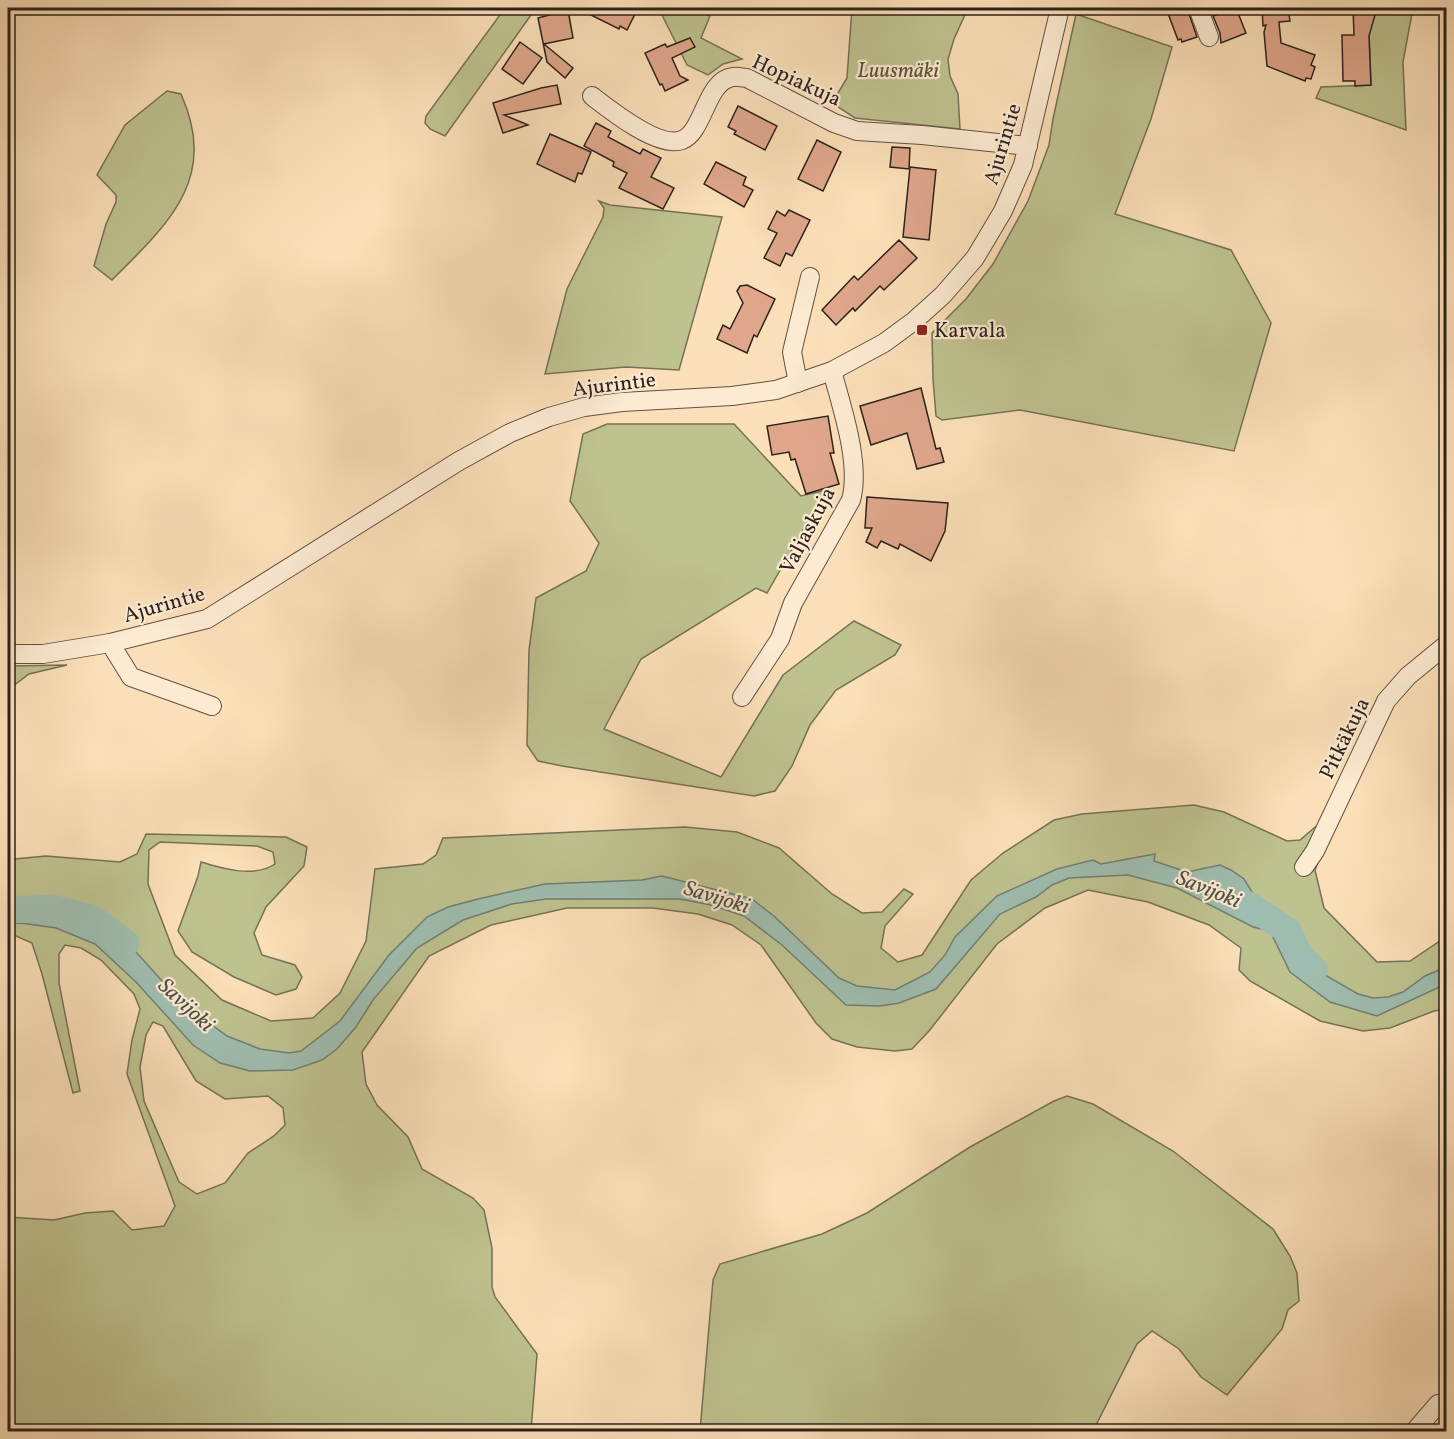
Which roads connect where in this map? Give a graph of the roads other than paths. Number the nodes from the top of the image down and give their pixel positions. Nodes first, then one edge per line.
1 (1060, 8) edge
2 (1198, 8) edge
3 (1209, 37) dead end
4 (592, 96) dead end
5 (1028, 146) junction
6 (810, 277) dead end
7 (832, 371) junction
8 (798, 383) junction
9 (110, 643) junction
10 (1446, 645) edge
11 (8, 654) edge
12 (742, 697) dead end
13 (212, 706) dead end
14 (1304, 867) dead end
15 (1446, 1406) edge
16 (1414, 1431) edge

1 - 5 street, Ajurintie
2 - 3 street
4 - 5 street, Hopiakuja
5 - 7 street, Ajurintie
6 - 8 street
7 - 8 street, Ajurintie
7 - 12 street, Valjaskuja
8 - 9 street, Ajurintie
9 - 11 street, Ajurintie
9 - 13 street
10 - 14 street, Pitkäkuja
15 - 16 street

